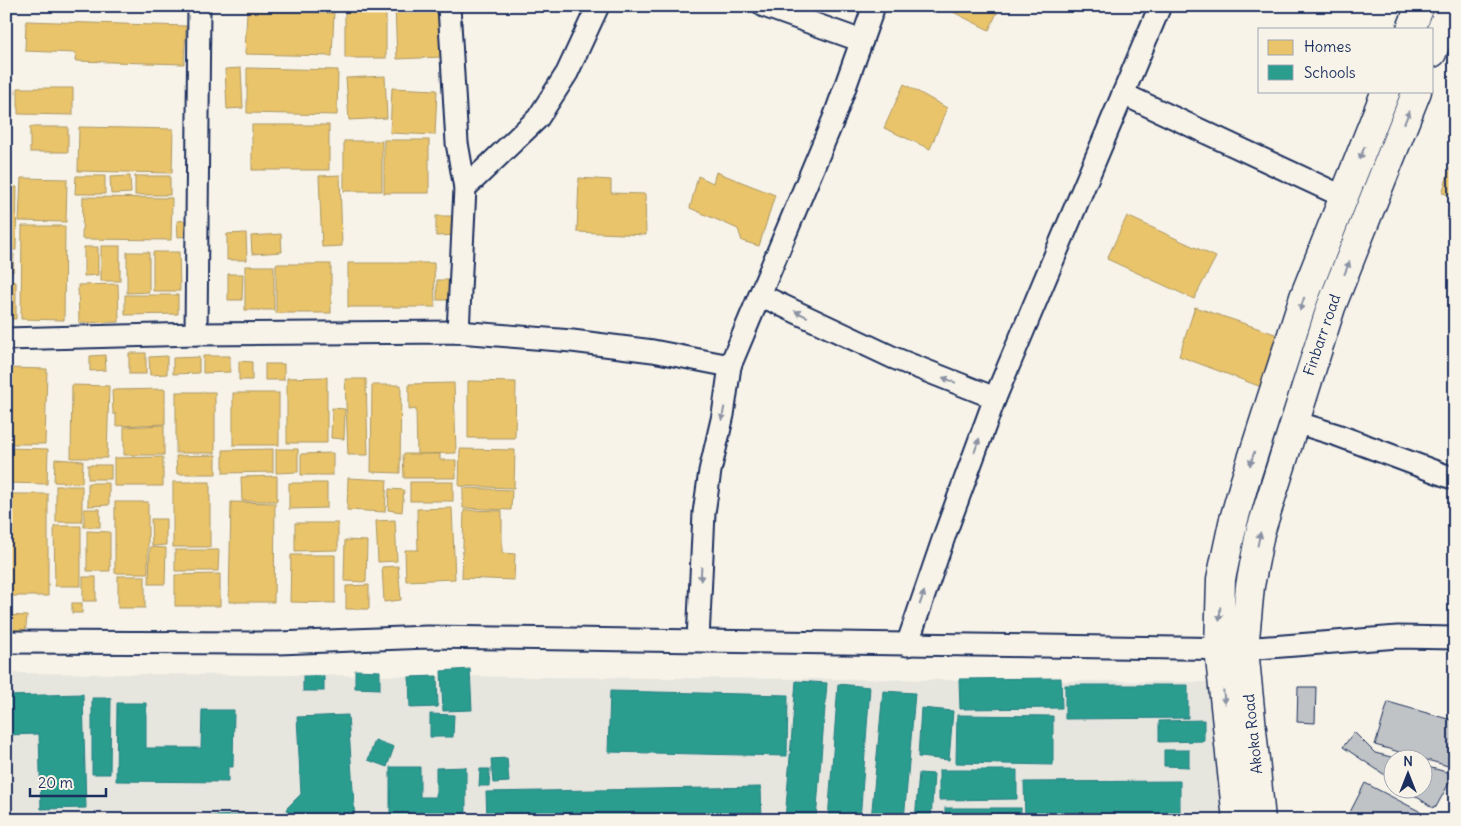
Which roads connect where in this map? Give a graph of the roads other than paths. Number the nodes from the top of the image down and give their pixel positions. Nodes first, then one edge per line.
1 (199, 6) edge
2 (449, 6) edge
3 (598, 6) edge
4 (764, 6) edge
5 (874, 6) edge
6 (1160, 6) edge
7 (1420, 6) edge
8 (1451, 6) edge
9 (1411, 28) edge
10 (862, 41) junction
11 (1434, 48) edge
12 (1386, 92) edge
13 (1417, 92) edge
14 (1123, 94) junction
15 (465, 188) junction
16 (1344, 197) junction
17 (760, 295) junction
18 (458, 332) junction
19 (196, 334) junction
20 (6, 339) edge
21 (730, 366) junction
22 (995, 398) junction
23 (1295, 422) junction
24 (1455, 479) edge
25 (1455, 638) edge
26 (698, 640) junction
27 (6, 642) edge
28 (907, 644) junction
29 (1232, 649) junction
30 (1237, 820) edge
31 (1261, 820) edge

1 - 19 street
2 - 15 street
3 - 15 street
4 - 10 street
5 - 10 street
6 - 14 street
7 - 9 main road
8 - 11 main road
10 - 17 street
12 -> 16 main road, Finbarr road
23 -> 13 main road, Finbarr road
14 - 16 street
14 - 22 street
15 - 18 street
16 -> 29 main road, Finbarr road
17 - 21 street
22 -> 17 street
18 - 19 street
18 - 21 street
19 - 20 street
21 -> 26 street
28 -> 22 street
23 - 24 street
29 -> 23 main road, Finbarr road
25 - 29 street
26 - 27 street
26 - 28 street
28 - 29 street
29 -> 30 main road
29 - 31 main road, Akoka Road

